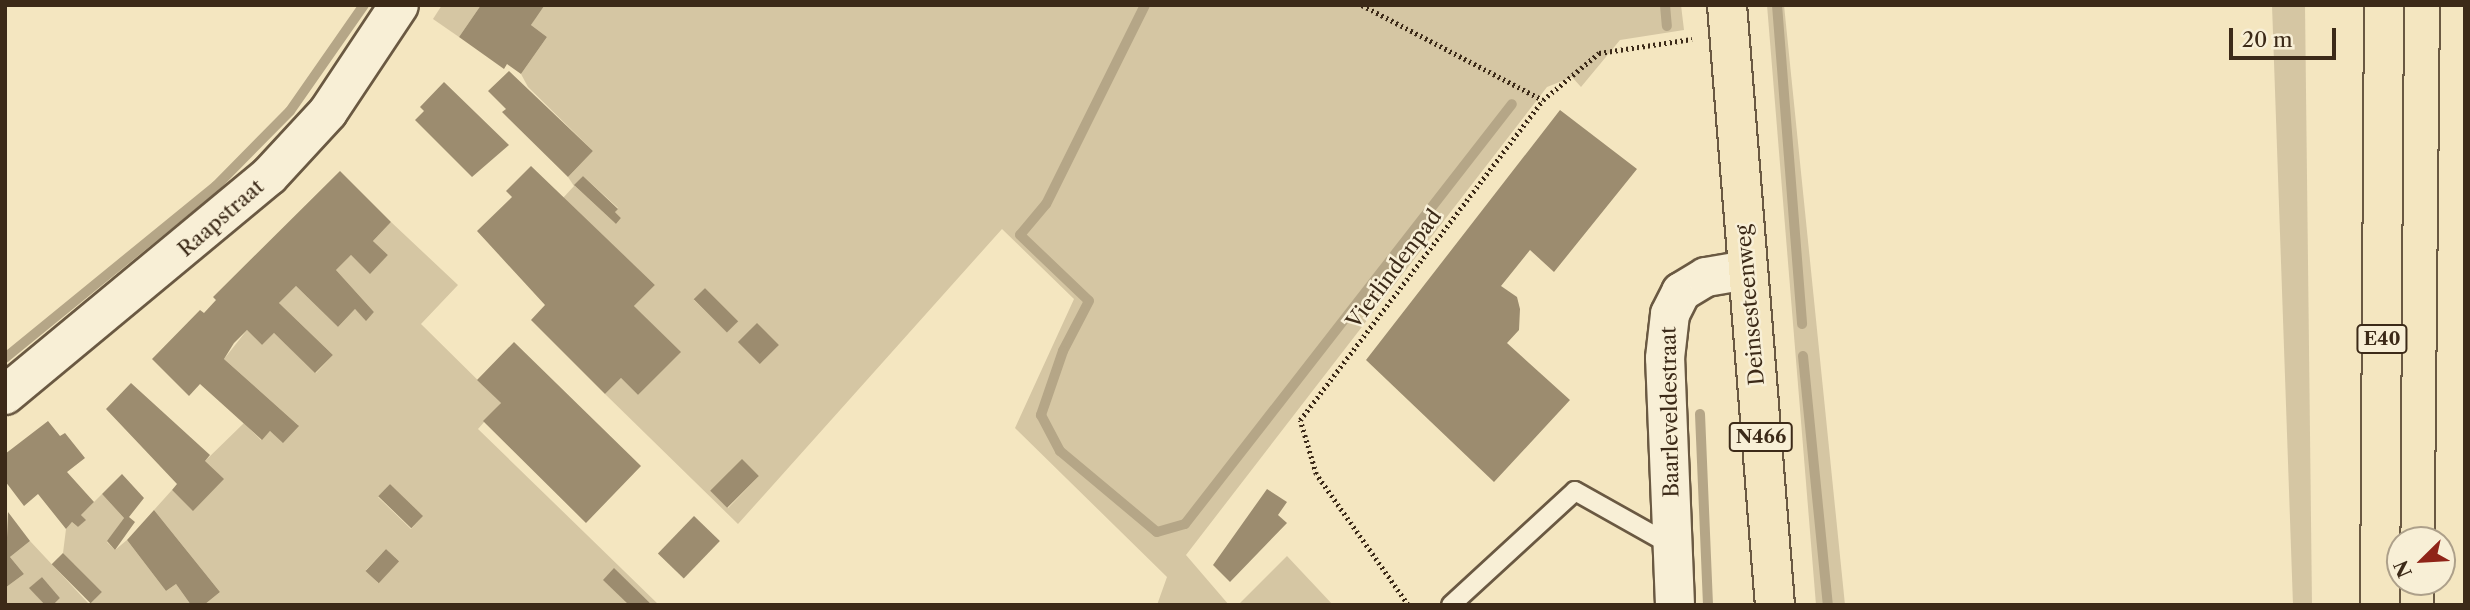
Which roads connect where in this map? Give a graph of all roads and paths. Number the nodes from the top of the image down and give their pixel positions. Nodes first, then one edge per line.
1 (399, 5) edge
2 (1362, 5) edge
3 (1727, 5) edge
4 (2361, 5) edge
5 (2384, 5) edge
6 (2460, 5) edge
7 (1693, 39) dead end
8 (2384, 72) junction
9 (1543, 100) junction
10 (2462, 189) edge
11 (1747, 270) junction
12 (5, 395) edge
13 (1673, 546) junction
14 (1408, 605) edge
15 (1451, 605) edge
16 (1675, 605) edge
17 (1774, 605) edge
18 (2380, 605) edge
19 (2454, 605) edge

1 - 12 street, Raapstraat
2 - 9 path
3 - 11 main road, Deinsesteenweg / N466
4 - 8 main road
5 - 8 main road, E40
6 - 10 main road
7 - 9 path, Vierlindenpad
8 - 18 main road, E40
9 - 14 path, Vierlindenpad
10 - 19 main road
11 - 13 street, Baarleveldestraat
11 - 17 main road, Deinsesteenweg / N466
13 - 15 lane
13 - 16 street, Baarleveldestraat

